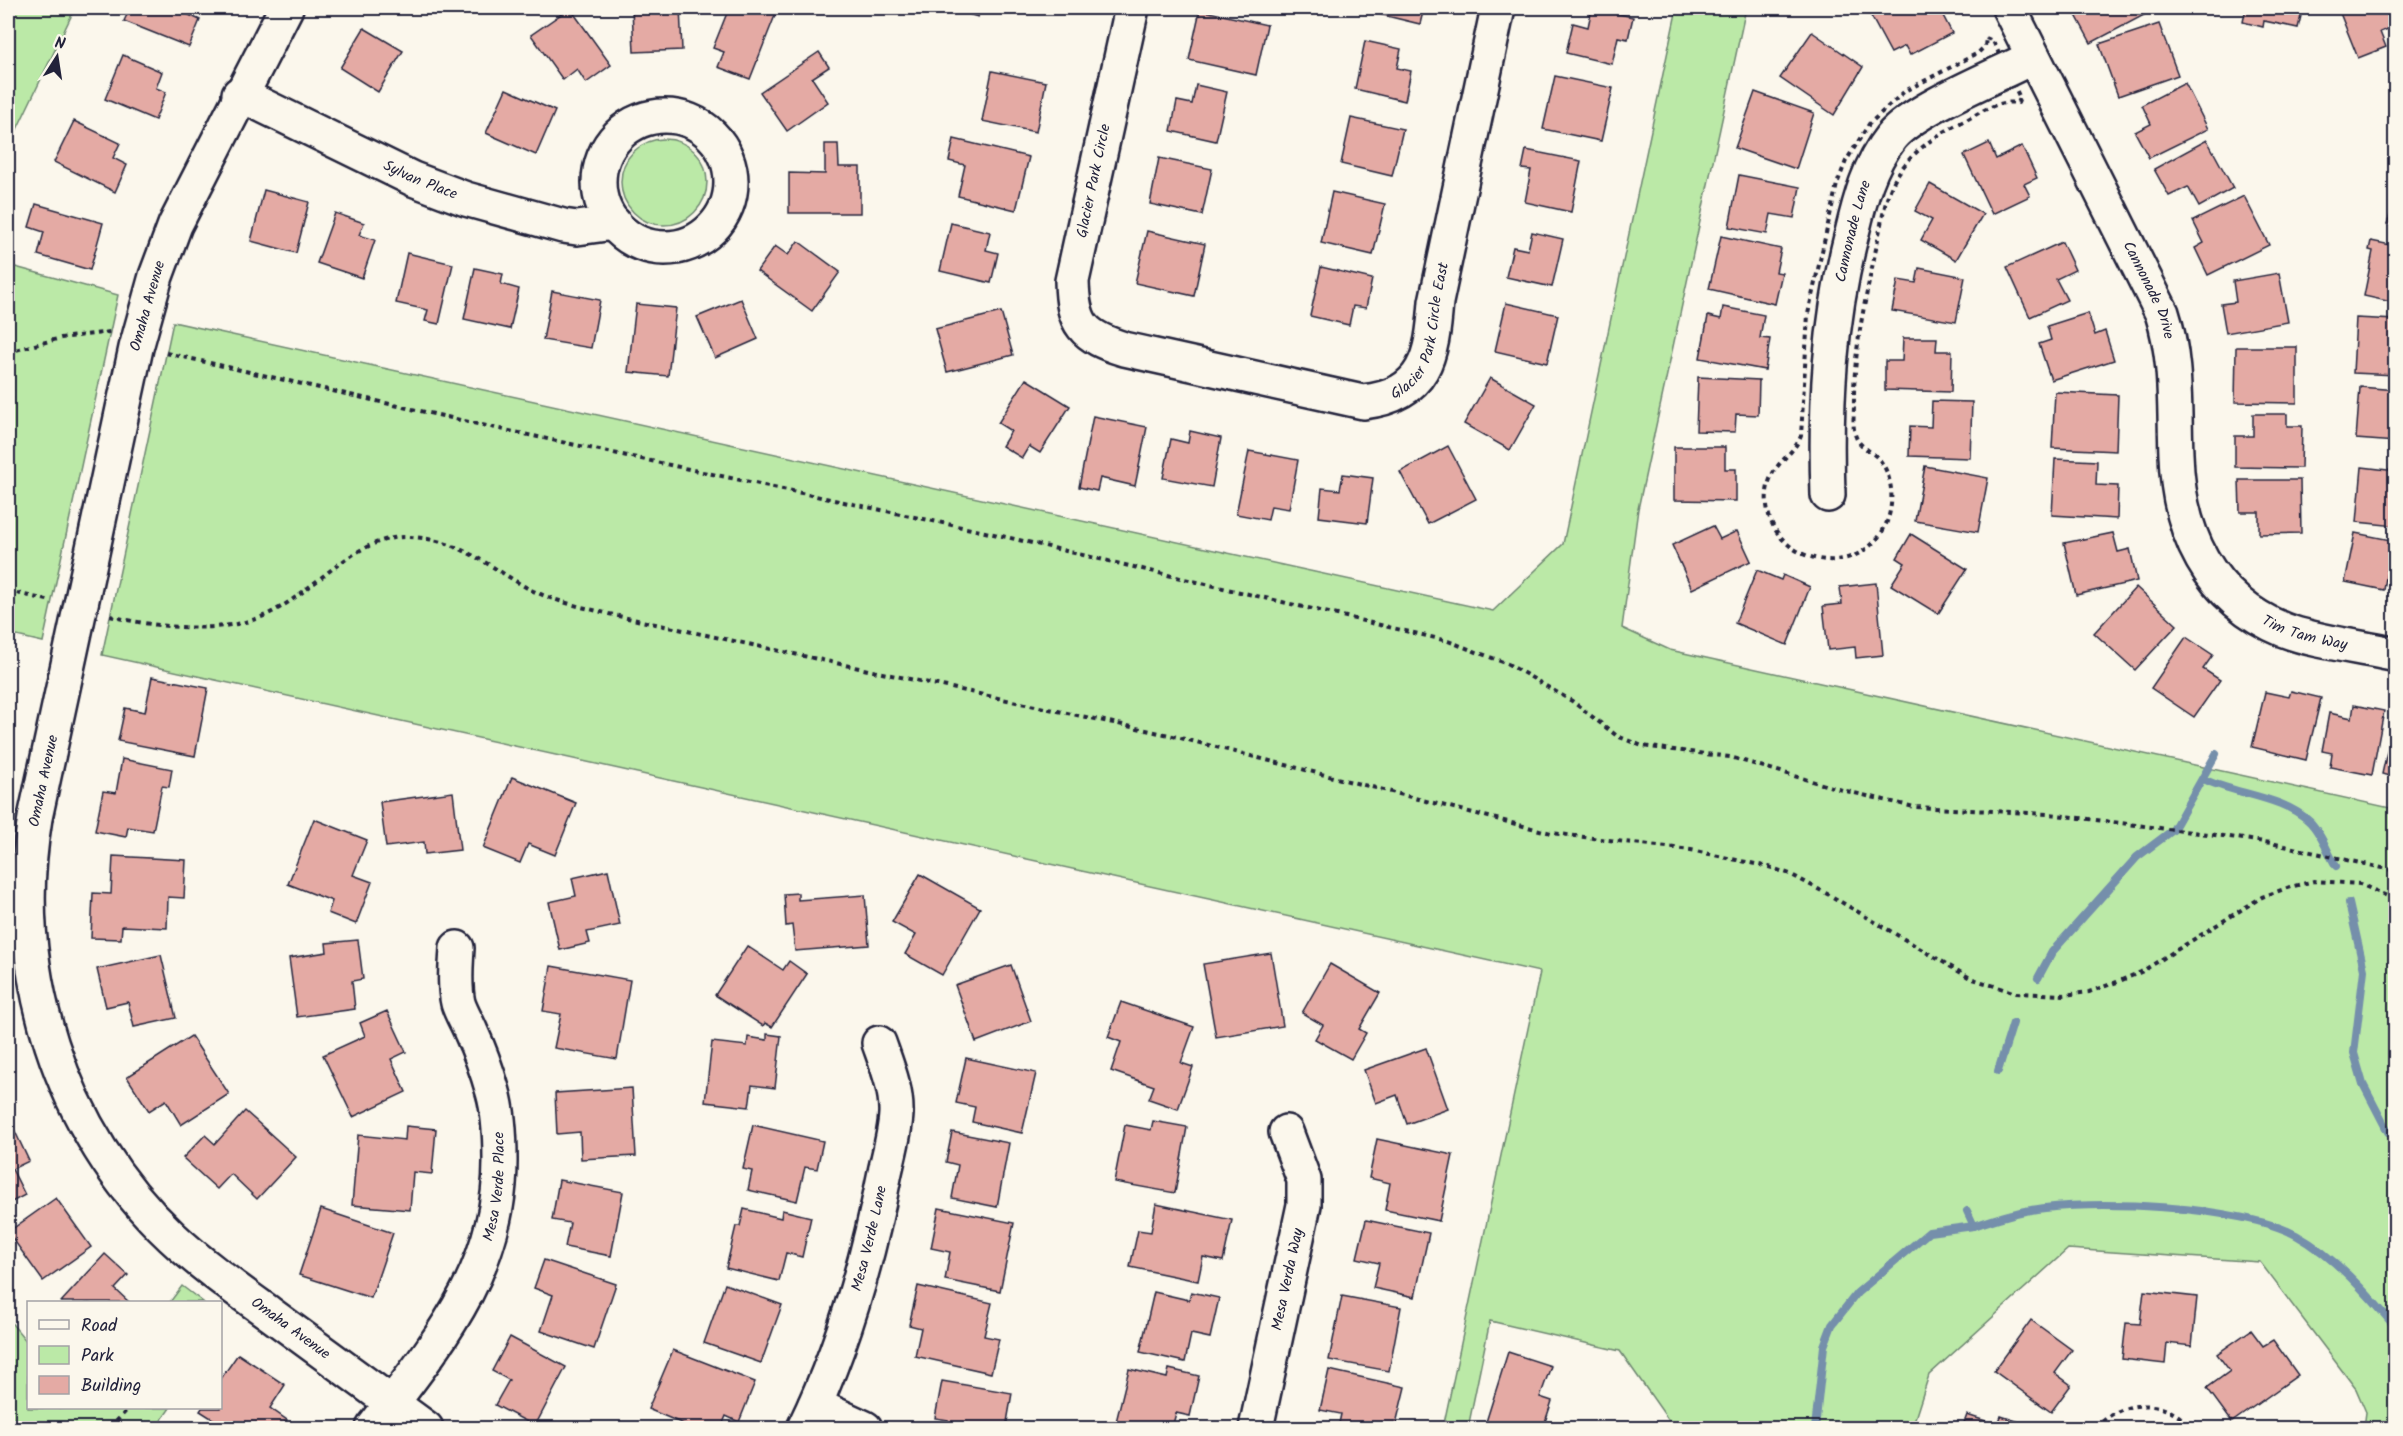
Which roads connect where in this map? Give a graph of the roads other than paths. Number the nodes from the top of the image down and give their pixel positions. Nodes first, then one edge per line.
1 (286, 8) edge
2 (1131, 8) edge
3 (1498, 8) edge
4 (2009, 8) edge
5 (2033, 57) junction
6 (239, 94) junction
7 (614, 223) dead end
8 (1104, 342) joint
9 (1828, 495) dead end
10 (2224, 589) joint
11 (2396, 655) edge
12 (458, 948) dead end
13 (879, 1044) dead end
14 (1286, 1132) dead end
15 (383, 1416) edge
16 (810, 1417) edge
17 (426, 1428) edge
18 (865, 1428) edge
19 (1256, 1428) edge

1 - 6 street, Omaha Avenue
2 - 8 street, Glacier Park Circle
3 - 8 street, Glacier Park Circle East
4 - 5 street, Cannonade Drive
5 - 9 street, Cannonade Lane
5 - 10 street, Cannonade Drive
6 - 7 street, Sylvan Place
6 - 15 street, Omaha Avenue
10 - 11 street, Tim Tam Way
12 - 15 street, Mesa Verde Place
13 - 16 street, Mesa Verde Lane
14 - 19 street, Mesa Verda Way
15 - 17 street, Omaha Avenue
16 - 18 street

